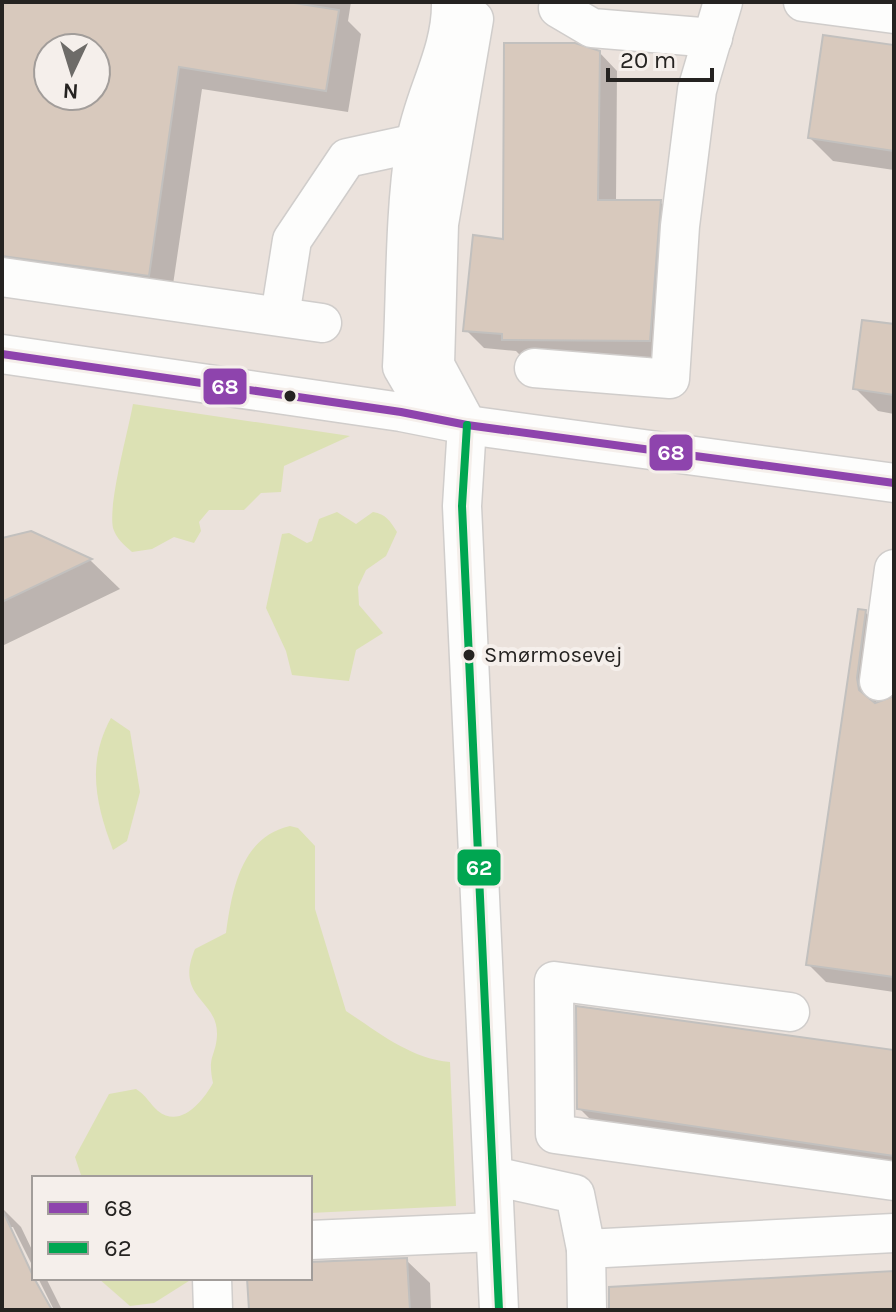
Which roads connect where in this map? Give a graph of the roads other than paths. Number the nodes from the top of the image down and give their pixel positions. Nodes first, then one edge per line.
1 (451, 2) edge
2 (477, 2) edge
3 (803, 2) edge
4 (558, 8) dead end
5 (894, 14) edge
6 (718, 20) edge
7 (434, 144) junction
8 (2, 277) edge
9 (280, 316) junction
10 (322, 323) dead end
11 (2, 354) edge
12 (534, 368) dead end
13 (467, 425) junction
14 (894, 483) edge
15 (894, 569) edge
16 (879, 681) dead end
17 (790, 1012) dead end
18 (493, 1176) junction
19 (894, 1181) edge
20 (495, 1232) junction
21 (894, 1233) edge
22 (312, 1240) edge
23 (586, 1249) junction
24 (212, 1280) edge
25 (213, 1310) edge
26 (499, 1310) edge
27 (587, 1310) edge

1 - 7 street
2 - 7 street
3 - 5 street
4 - 6 street
6 - 12 street
7 - 9 street
7 - 13 street
8 - 9 street
9 - 10 street
11 - 13 street
13 - 14 street
13 - 18 street
15 - 16 street
17 - 19 street
18 - 20 street
18 - 23 street
20 - 22 street
20 - 26 street
21 - 23 street
23 - 27 street
24 - 25 street

